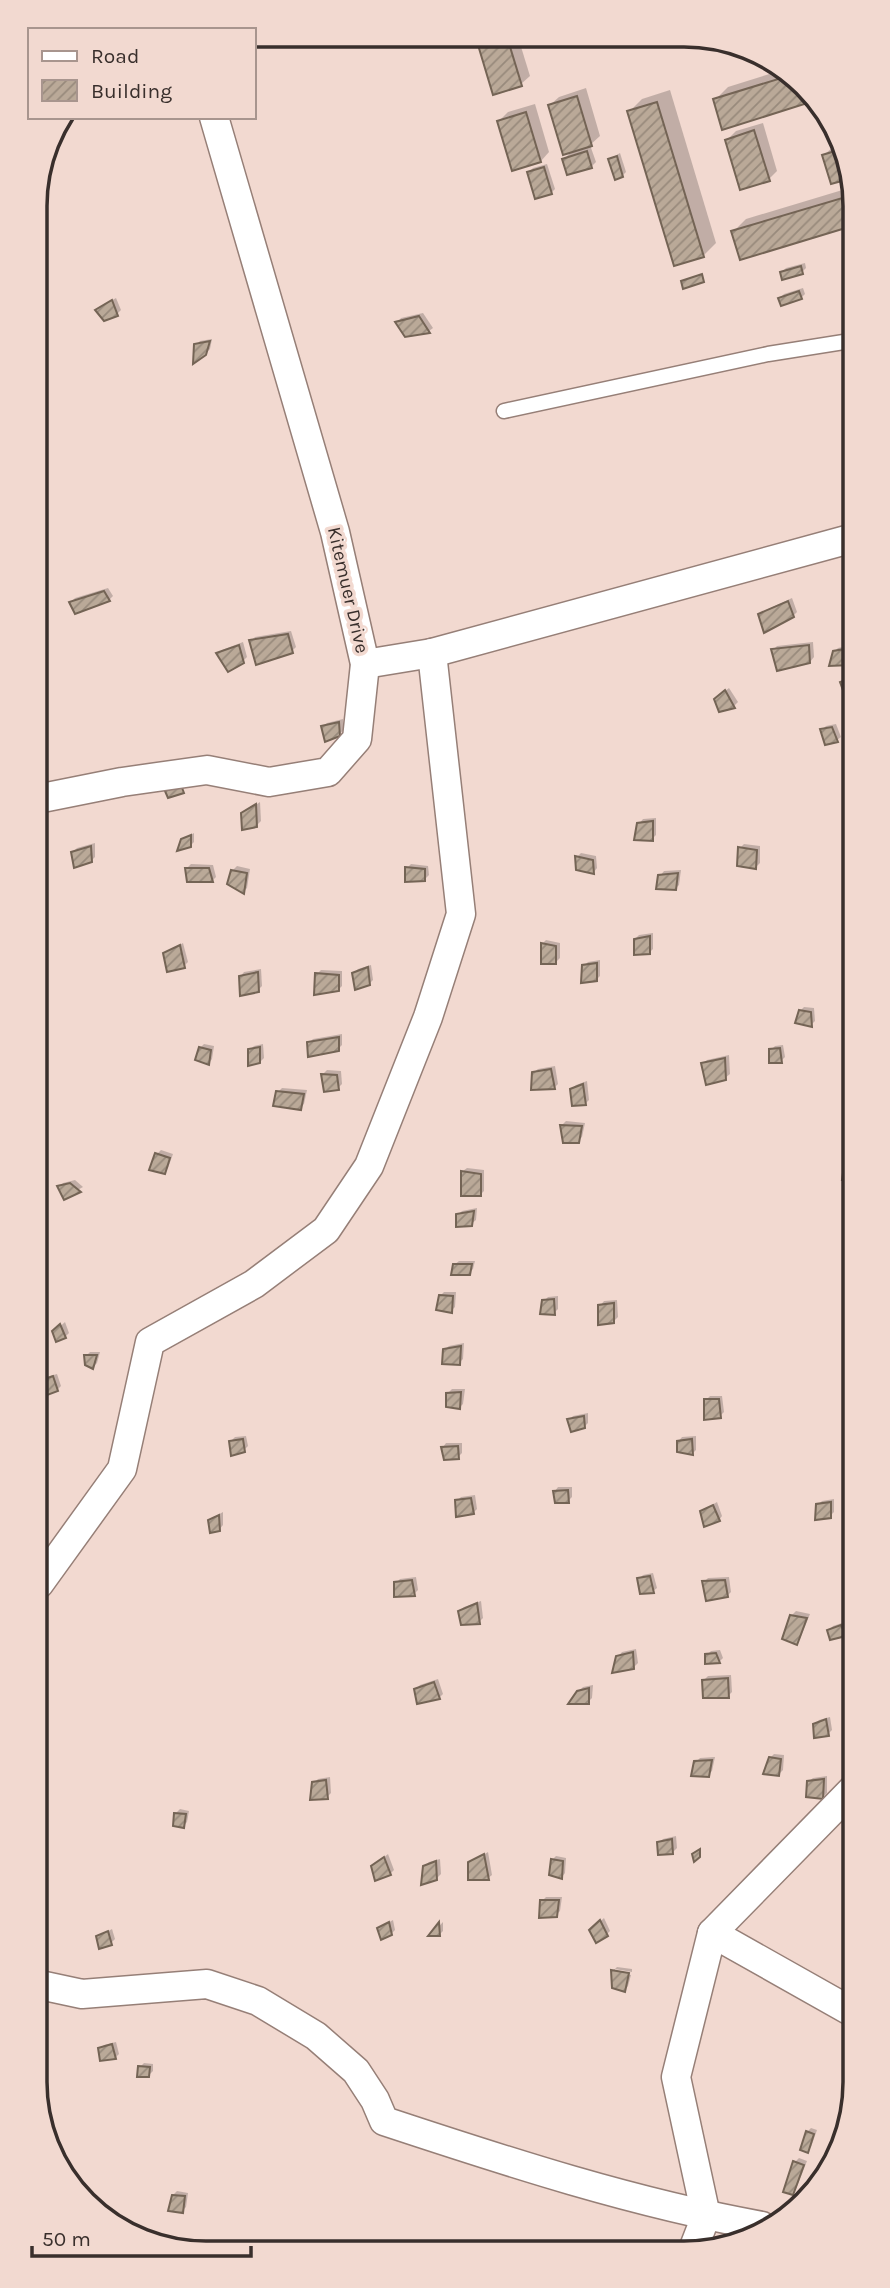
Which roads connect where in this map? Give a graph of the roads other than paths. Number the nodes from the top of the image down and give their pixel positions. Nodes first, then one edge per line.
1 (215, 119) edge
2 (843, 342) edge
3 (503, 411) dead end
4 (843, 541) edge
5 (432, 653) junction
6 (365, 663) junction
7 (48, 797) edge
8 (47, 1573) edge
9 (842, 1800) edge
10 (712, 1933) junction
11 (47, 1987) edge
12 (842, 2006) edge
13 (706, 2216) junction
14 (753, 2224) edge
15 (697, 2240) edge

1 - 6 street, Kitemuer Drive
2 - 3 lane
4 - 5 street, Kitemuer Drive
5 - 6 street, Kitemuer Drive
5 - 8 street
6 - 7 street
9 - 10 street
10 - 12 street
10 - 13 street
11 - 13 street
13 - 14 street
13 - 15 street

